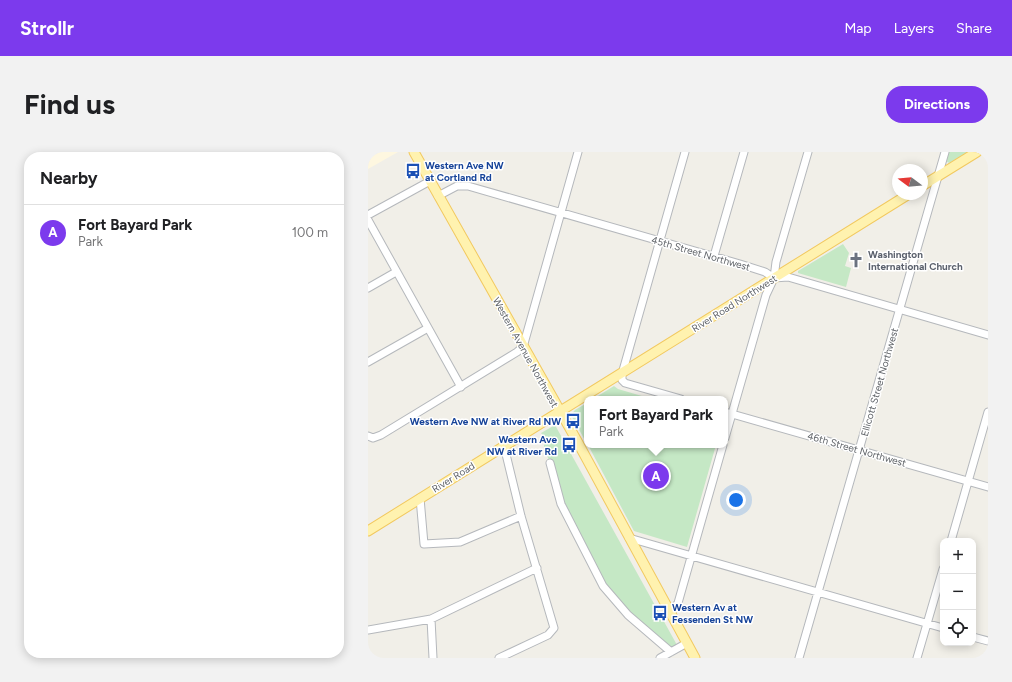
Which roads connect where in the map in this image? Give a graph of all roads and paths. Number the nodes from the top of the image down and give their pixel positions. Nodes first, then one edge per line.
1 (414, 152) edge
2 (578, 152) edge
3 (685, 152) edge
4 (744, 152) edge
5 (808, 152) edge
6 (944, 152) edge
7 (977, 152) edge
8 (938, 176) junction
9 (430, 181) junction
10 (928, 182) edge
11 (438, 196) junction
12 (899, 200) edge
13 (561, 212) junction
14 (368, 215) edge
15 (368, 220) edge
16 (659, 240) junction
17 (714, 256) junction
18 (396, 272) junction
19 (774, 278) junction
20 (368, 288) edge
21 (899, 310) junction
22 (428, 328) junction
23 (988, 335) edge
24 (523, 347) junction
25 (368, 362) edge
26 (622, 374) junction
27 (461, 387) junction
28 (586, 396) edge
29 (671, 396) edge
30 (584, 397) edge
31 (560, 412) junction
32 (988, 412) edge
33 (729, 413) edge
34 (371, 437) edge
35 (504, 446) junction
36 (722, 448) edge
37 (859, 450) junction
38 (550, 463) dead end
39 (968, 481) junction
40 (988, 487) edge
41 (420, 498) junction
42 (522, 516) junction
43 (368, 532) edge
44 (629, 538) junction
45 (952, 538) edge
46 (691, 556) junction
47 (537, 568) junction
48 (942, 574) edge
49 (818, 593) junction
50 (670, 614) junction
51 (431, 619) junction
52 (927, 624) junction
53 (940, 627) edge
54 (368, 630) edge
55 (976, 638) edge
56 (988, 641) edge
57 (687, 644) junction
58 (671, 652) junction
59 (433, 658) edge
60 (499, 658) edge
61 (660, 658) edge
62 (696, 658) edge
63 (799, 658) edge
64 (917, 658) edge

1 - 9 main road, Western Avenue Northwest
2 - 13 street
3 - 16 street
4 - 17 street
5 - 19 street
6 - 8 street, Ellicott Street Northwest
7 - 8 main road
8 - 10 main road
8 - 21 street, Ellicott Street Northwest
9 - 11 main road, Western Avenue Northwest
9 - 14 street
11 - 13 street, 45th Street Northwest
11 - 24 main road, Western Avenue Northwest
12 - 19 main road, River Road Northwest
13 - 16 street, 45th Street Northwest
13 - 24 street
15 - 18 street
16 - 17 street, 45th Street Northwest
16 - 26 street
17 - 19 street, 45th Street Northwest
18 - 20 street
18 - 22 street
19 - 21 street, 45th Street Northwest
19 - 26 main road, River Road Northwest
19 - 33 street
21 - 23 street, 45th Street Northwest
21 - 37 street, Ellicott Street Northwest
22 - 25 street
22 - 27 street
24 - 27 street
24 - 31 main road, Western Avenue Northwest
26 - 28 main road, River Road Northwest
26 - 29 street
27 - 34 street
30 - 31 main road, River Road Northwest
31 - 35 main road, River Road
31 - 44 main road, Western Avenue Northwest
32 - 39 street
33 - 37 street, 46th Street Northwest
35 - 41 main road, River Road
35 - 42 street
36 - 46 street
37 - 39 street, 46th Street Northwest
37 - 49 street, Ellicott Street Northwest
38 - 58 street
39 - 40 street, 46th Street Northwest
39 - 45 street
41 - 42 street
41 - 43 main road, River Road
42 - 47 street
44 - 46 street
44 - 50 main road, Western Avenue Northwest
46 - 49 street
46 - 50 street
47 - 51 street
47 - 60 street
48 - 52 street
49 - 52 street
49 - 63 street, Ellicott Street Northwest
50 - 57 main road, Western Avenue Northwest
51 - 54 street
51 - 59 street
52 - 53 street
52 - 64 street
55 - 56 street
57 - 58 street
57 - 62 main road, Western Avenue Northwest
58 - 61 street

